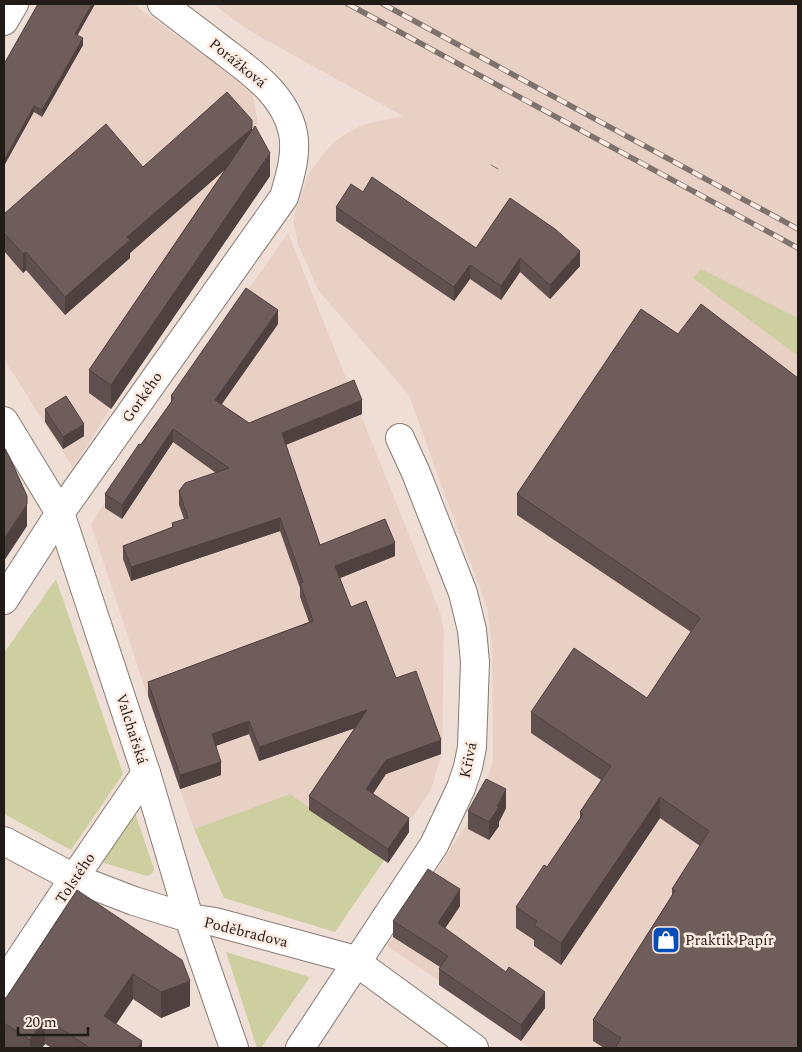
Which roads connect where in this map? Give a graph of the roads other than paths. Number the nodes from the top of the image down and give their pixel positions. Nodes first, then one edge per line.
1 (14, 4) edge
2 (162, 4) edge
3 (4, 21) edge
4 (284, 197) joint
5 (4, 421) edge
6 (400, 438) dead end
7 (60, 512) junction
8 (4, 600) edge
9 (146, 773) junction
10 (4, 841) edge
11 (74, 878) junction
12 (189, 918) junction
13 (356, 961) junction
14 (4, 983) edge
15 (234, 1048) edge
16 (300, 1048) edge
17 (474, 1048) edge

1 - 3 street
2 - 4 street, Porážková
4 - 7 street, Gorkého
5 - 7 street, Valchařská
6 - 13 street, Křivá
7 - 8 street, Gorkého
7 - 9 street, Valchařská
9 - 11 street, Tolstého
9 - 12 street, Valchařská
10 - 11 street, Poděbradova
11 - 12 street, Poděbradova
11 - 14 street, Tolstého
12 - 13 street, Poděbradova
12 - 15 street, Valchařská
13 - 16 street, Křivá
13 - 17 street, Poděbradova

